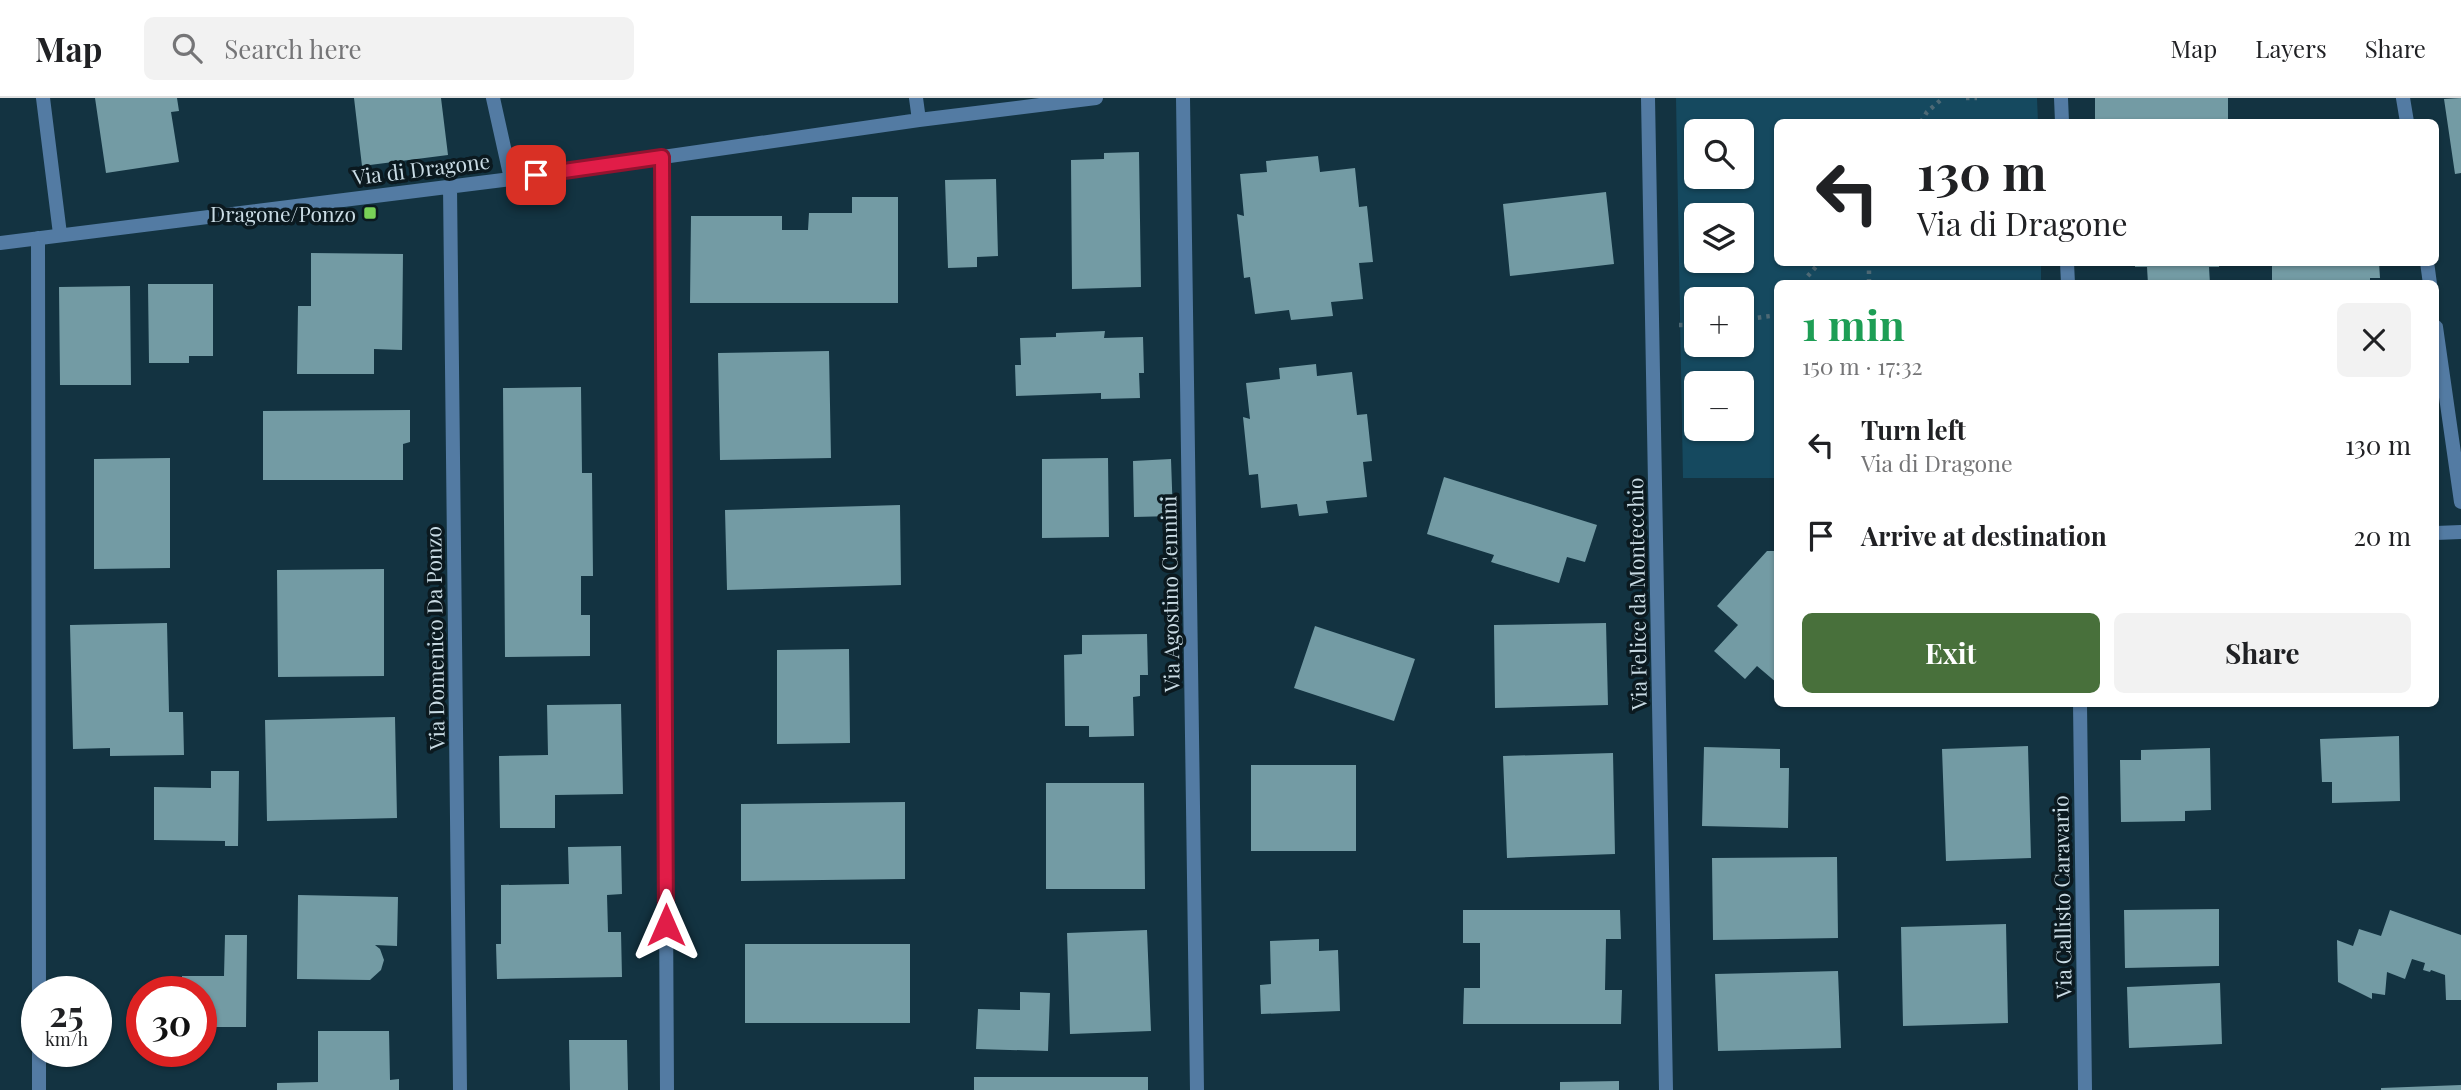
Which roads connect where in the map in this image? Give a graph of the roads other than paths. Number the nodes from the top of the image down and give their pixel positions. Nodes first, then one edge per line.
1 (43, 98) edge
2 (493, 98) edge
3 (916, 98) edge
4 (1096, 98) edge
5 (1183, 98) edge
6 (1648, 98) edge
7 (2061, 98) edge
8 (2403, 98) edge
9 (2062, 119) edge
10 (2406, 119) edge
11 (919, 120) junction
12 (662, 157) junction
13 (511, 179) junction
14 (450, 186) junction
15 (60, 233) junction
16 (38, 238) junction
17 (0, 243) edge
18 (2439, 348) edge
19 (2461, 502) edge
20 (2461, 532) edge
21 (2439, 533) edge
22 (2080, 707) edge
23 (38, 976) edge
24 (38, 1067) edge
25 (39, 1090) edge
26 (460, 1090) edge
27 (667, 1090) edge
28 (1197, 1090) edge
29 (1666, 1090) edge
30 (2085, 1090) edge

1 - 15 street
2 - 13 street
3 - 11 street
4 - 11 street, Via di Dragone
5 - 28 street, Via Agostino Cennini
6 - 29 street, Via Felice da Montecchio
7 - 9 street
8 - 10 street
11 - 12 street, Via di Dragone
12 - 13 street, Via di Dragone
12 - 27 street
13 - 14 street, Via di Dragone
14 - 15 street, Via di Dragone
14 - 26 street, Via Domenico Da Ponzo
15 - 16 street, Via di Dragone
16 - 17 street, Via di Dragone
16 - 23 street
18 - 19 street
20 - 21 street
22 - 30 street, Via Callisto Caravario
24 - 25 street

